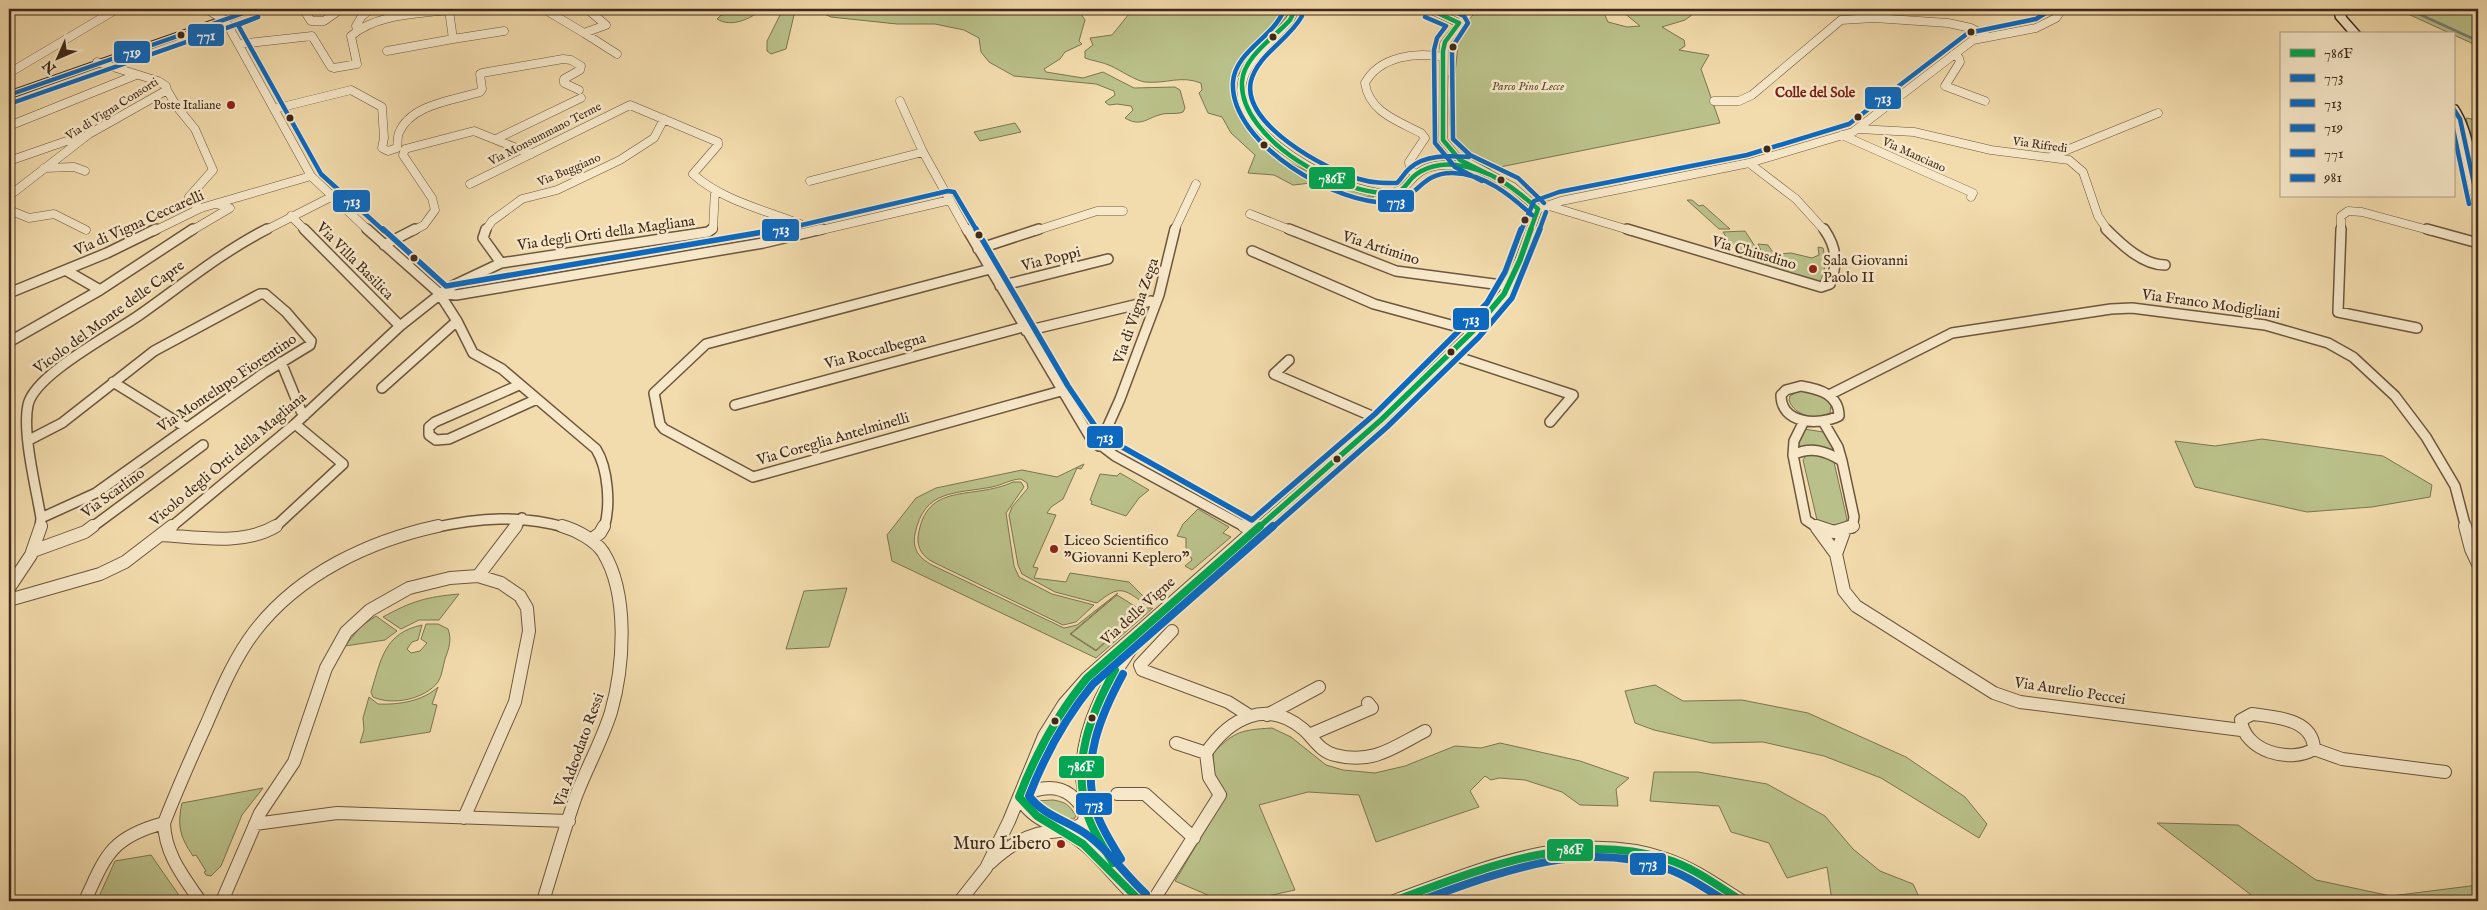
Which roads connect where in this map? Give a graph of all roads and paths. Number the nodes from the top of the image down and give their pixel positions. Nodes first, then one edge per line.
1 (117, 9) edge
2 (206, 9) edge
3 (248, 9) edge
4 (255, 9) edge
5 (303, 9) edge
6 (341, 9) edge
7 (371, 9) edge
8 (544, 9) edge
9 (587, 9) edge
10 (1291, 9) edge
11 (1429, 9) edge
12 (1472, 9) edge
13 (2062, 9) edge
14 (2339, 9) edge
15 (224, 19) junction
16 (1459, 23) junction
17 (357, 30) junction
18 (504, 31) dead end
19 (2354, 32) edge
20 (584, 33) junction
21 (1987, 36) junction
22 (452, 39) junction
23 (239, 44) junction
24 (386, 51) dead end
25 (617, 54) dead end
26 (1953, 55) junction
27 (1443, 57) junction
28 (99, 63) junction
29 (9, 73) edge
30 (136, 75) junction
31 (167, 90) junction
32 (9, 93) edge
33 (900, 101) dead end
34 (1714, 101) dead end
35 (1985, 101) dead end
36 (274, 109) junction
37 (2454, 110) edge
38 (2158, 113) dead end
39 (664, 119) junction
40 (9, 126) edge
41 (1859, 129) junction
42 (89, 134) junction
43 (1842, 135) junction
44 (496, 139) junction
45 (1426, 140) junction
46 (1443, 140) junction
47 (923, 152) junction
48 (531, 154) junction
49 (2051, 156) junction
50 (9, 160) edge
51 (1749, 163) junction
52 (1468, 166) junction
53 (44, 168) junction
54 (84, 171) dead end
55 (1416, 174) junction
56 (311, 176) junction
57 (810, 181) dead end
58 (470, 184) dead end
59 (1196, 184) dead end
60 (715, 190) junction
61 (9, 196) edge
62 (331, 197) junction
63 (1971, 198) dead end
64 (950, 200) junction
65 (2478, 202) edge
66 (216, 204) junction
67 (1542, 207) junction
68 (200, 208) junction
69 (9, 210) edge
70 (1123, 212) dead end
71 (1250, 214) dead end
72 (291, 216) junction
73 (800, 224) dead end
74 (86, 230) dead end
75 (2478, 243) edge
76 (384, 245) junction
77 (978, 249) junction
78 (1252, 251) dead end
79 (1108, 259) dead end
80 (502, 262) junction
81 (2165, 265) dead end
82 (990, 269) junction
83 (67, 271) junction
84 (1000, 286) junction
85 (1508, 286) junction
86 (100, 290) junction
87 (9, 293) edge
88 (439, 293) junction
89 (1151, 301) dead end
90 (457, 321) junction
91 (400, 326) junction
92 (2417, 328) dead end
93 (1025, 329) junction
94 (1473, 331) junction
95 (9, 342) edge
96 (1449, 354) junction
97 (1289, 360) dead end
98 (281, 362) junction
99 (113, 382) junction
100 (519, 385) junction
101 (382, 388) dead end
102 (1061, 391) junction
103 (1830, 395) junction
104 (537, 399) junction
105 (735, 405) dead end
106 (305, 415) junction
107 (1381, 420) junction
108 (1804, 421) junction
109 (1550, 422) dead end
110 (1824, 423) junction
111 (295, 424) junction
112 (187, 428) junction
113 (29, 440) junction
114 (203, 445) dead end
115 (1099, 446) junction
116 (1793, 455) junction
117 (1842, 461) junction
118 (41, 518) junction
119 (522, 518) junction
120 (1817, 528) junction
121 (1253, 531) junction
122 (1844, 532) junction
123 (161, 535) junction
124 (590, 540) junction
125 (33, 551) junction
126 (1836, 554) junction
127 (2478, 564) edge
128 (478, 576) junction
129 (9, 588) edge
130 (9, 600) edge
131 (1148, 625) junction
132 (1172, 631) dead end
133 (1319, 687) dead end
134 (1368, 703) dead end
135 (1267, 715) junction
136 (1250, 716) junction
137 (2241, 730) junction
138 (1425, 731) dead end
139 (1310, 735) junction
140 (1176, 743) dead end
141 (2314, 749) junction
142 (1206, 753) junction
143 (2445, 772) dead end
144 (1117, 794) dead end
145 (1019, 797) junction
146 (1087, 810) junction
147 (464, 818) junction
148 (569, 821) junction
149 (164, 823) junction
150 (255, 824) junction
151 (1060, 830) junction
152 (1194, 838) junction
153 (986, 868) junction
154 (1136, 898) edge
155 (85, 901) edge
156 (200, 901) edge
157 (222, 901) edge
158 (543, 901) edge
159 (960, 901) edge
160 (1153, 901) edge
161 (1394, 901) edge
162 (1742, 901) edge

1 - 29 street
2 - 15 street
3 - 15 street
4 - 15 street
5 - 6 street
7 - 17 street
8 - 20 street
9 - 20 street
10 - 55 street
11 - 16 street
12 - 16 street
13 - 21 street
14 - 19 street
15 - 23 street
15 - 28 street
16 - 27 street
17 - 22 street
17 - 23 street
18 - 22 street
20 - 25 street
21 - 26 street
21 - 34 street
22 - 24 street
23 - 36 street
26 - 35 street
26 - 41 street
27 - 45 street
27 - 46 street
28 - 30 street, Via di Vigna Consorti
28 - 32 street
30 - 31 street, Via di Vigna Consorti
30 - 40 street
31 - 42 street, Via di Vigna Consorti
31 - 68 street
33 - 47 street
36 - 44 street
36 - 56 street
37 - 65 street
38 - 49 street
39 - 48 street, Via Monsummano Terme
39 - 60 street
39 - 80 street, Via Buggiano
41 - 43 street
41 - 49 street, Via Rifredi
42 - 50 street
42 - 53 street, Via di Vigna Consorti
43 - 51 street
43 - 63 street, Via Manciano
44 - 48 street
44 - 76 street
45 - 46 street
45 - 55 street
46 - 52 street
47 - 57 street
47 - 64 street
48 - 58 street, Via Monsummano Terme
49 - 81 street, Via Rifredi
51 - 67 street
51 - 67 street, Via Chiusdino
52 - 55 street
52 - 67 street
53 - 54 street
53 - 61 street, Via di Vigna Consorti
56 - 62 street
56 - 66 street, Via di Vigna Ceccarelli
59 - 115 street, Via di Vigna Zega
60 - 73 street
60 - 80 street, Via degli Orti della Magliana
62 - 72 street, Vicolo del Monte delle Capre
62 - 76 street
64 - 77 street
64 - 88 street
66 - 68 street, Via di Vigna Ceccarelli
66 - 86 street
67 - 85 street, Via delle Vigne
68 - 83 street, Via di Vigna Ceccarelli
69 - 74 street
70 - 77 street
71 - 85 street, Via Artimino
72 - 91 street, Via Villa Basilica
72 - 113 street, Vicolo del Monte delle Capre
75 - 92 street
76 - 88 street
77 - 82 street
78 - 94 street
79 - 84 street, Via Poppi
80 - 88 street, Via degli Orti della Magliana
82 - 84 street
82 - 102 street, Via Coreglia Antelminelli
83 - 86 street
83 - 87 street, Via di Vigna Ceccarelli
84 - 93 street
85 - 94 street, Via delle Vigne
86 - 95 street
88 - 90 street
88 - 91 street, Vicolo degli Orti della Magliana
89 - 93 street, Via Roccalbegna
90 - 100 street
90 - 101 street
91 - 106 street, Vicolo degli Orti della Magliana
93 - 102 street
93 - 105 street, Via Roccalbegna
94 - 96 street, Via delle Vigne
96 - 107 street, Via delle Vigne
96 - 109 street
97 - 107 street
98 - 99 street, Via Montelupo Fiorentino
98 - 106 street
98 - 112 street, Via Montelupo Fiorentino
99 - 112 street
99 - 113 street, Via Montelupo Fiorentino
100 - 104 street
100 - 104 street
102 - 115 street
103 - 108 street
103 - 110 street
103 - 127 street, Via Franco Modigliani
104 - 124 street
106 - 111 street, Vicolo degli Orti della Magliana
107 - 121 street, Via delle Vigne
108 - 110 street
108 - 116 street
110 - 117 street
111 - 123 street, Vicolo degli Orti della Magliana
111 - 123 street
112 - 118 street, Via Montelupo Fiorentino
113 - 118 street, Vicolo del Monte delle Capre
114 - 125 street, Via Scarlino
115 - 121 street
116 - 117 street
116 - 120 street, Via Aurelio Peccei
117 - 122 street
118 - 125 street, Vicolo del Monte delle Capre
119 - 124 street, Via Adeodato Ressi
119 - 128 street
119 - 149 street, Via Adeodato Ressi
120 - 122 street
120 - 126 street, Via Aurelio Peccei
121 - 131 street, Via delle Vigne
122 - 126 street
123 - 130 street, Vicolo degli Orti della Magliana
124 - 148 street, Via Adeodato Ressi
125 - 129 street, Vicolo del Monte delle Capre
126 - 137 street, Via Aurelio Peccei
128 - 147 street
128 - 150 street
131 - 145 street, Via delle Vigne
131 - 146 street
132 - 136 street
133 - 135 street
134 - 139 street
135 - 136 street
135 - 139 street
136 - 142 street
137 - 141 street
137 - 141 street
138 - 139 street
140 - 142 street
141 - 143 street
142 - 152 street
144 - 152 street
145 - 146 street
145 - 151 street
145 - 153 street, Via delle Vigne
146 - 151 street
146 - 154 street
147 - 148 street
147 - 150 street
148 - 158 street, Via Adeodato Ressi
149 - 155 street
149 - 156 street
150 - 157 street
151 - 153 street
151 - 154 street
152 - 160 street
153 - 159 street, Via delle Vigne
161 - 162 street

